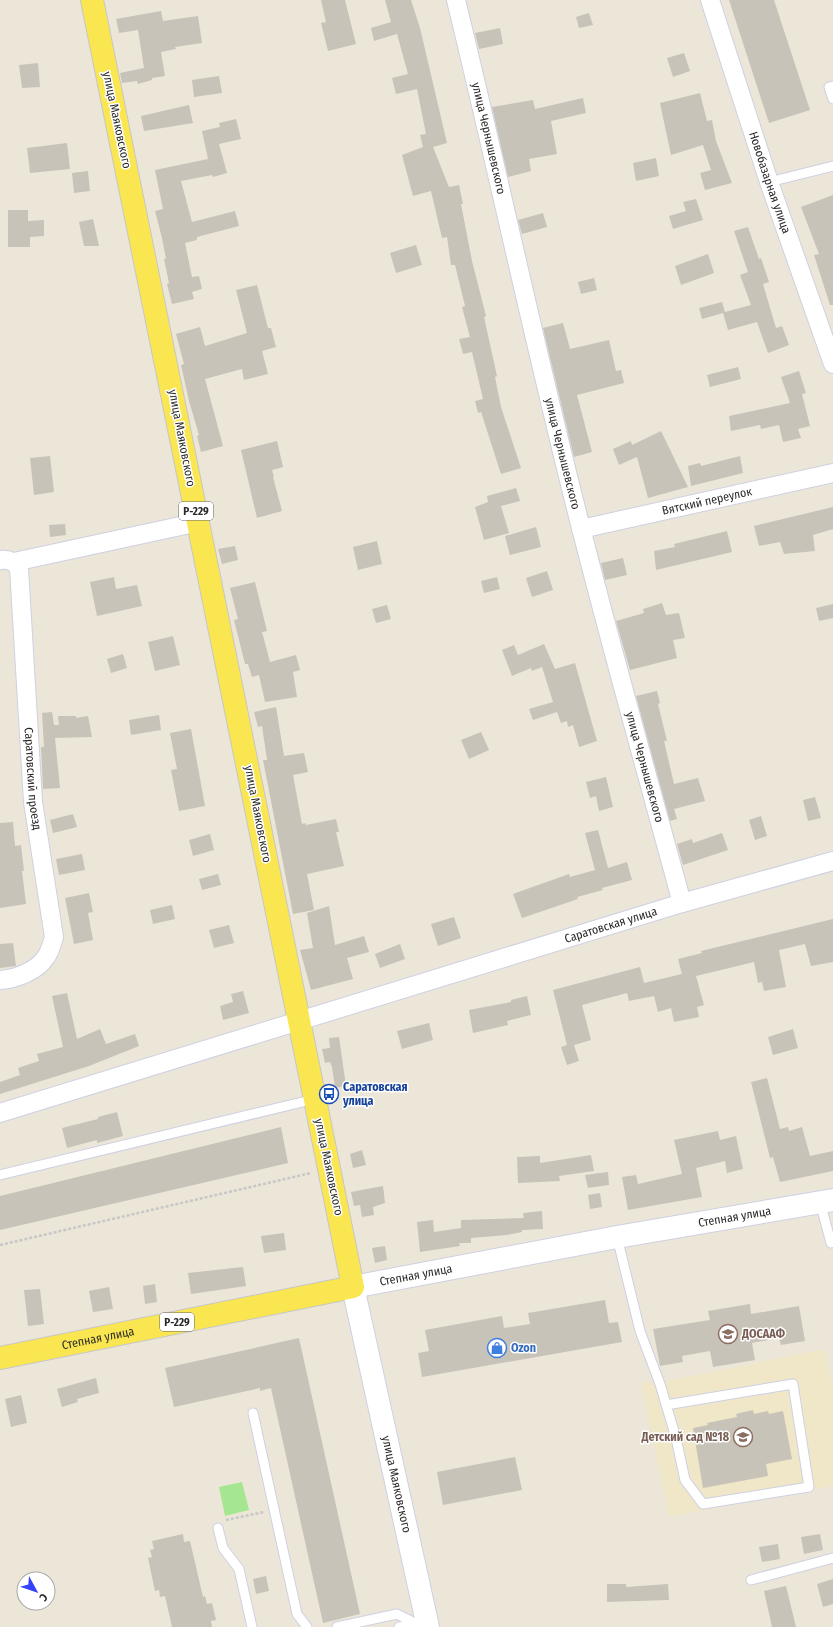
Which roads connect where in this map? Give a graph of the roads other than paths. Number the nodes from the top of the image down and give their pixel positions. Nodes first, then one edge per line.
1 (92, 0) edge
2 (456, 0) edge
3 (710, 0) edge
4 (833, 86) edge
5 (833, 99) edge
6 (833, 166) edge
7 (769, 182) junction
8 (833, 364) edge
9 (833, 473) edge
10 (199, 522) junction
11 (581, 529) junction
12 (7, 561) edge
13 (833, 861) edge
14 (682, 903) junction
15 (0, 980) edge
16 (300, 1022) junction
17 (315, 1099) junction
18 (0, 1113) edge
19 (0, 1175) edge
20 (827, 1201) edge
21 (617, 1237) junction
22 (832, 1243) edge
23 (833, 1253) edge
24 (353, 1287) junction
25 (0, 1358) edge
26 (666, 1405) junction
27 (252, 1413) dead end
28 (218, 1528) road end
29 (833, 1558) edge
30 (751, 1580) dead end
31 (423, 1624) edge
32 (252, 1627) edge
33 (307, 1627) edge
34 (337, 1627) edge
35 (399, 1627) edge

1 - 10 main road, улица Маяковского / Р-229
2 - 11 street, улица Чернышевского
3 - 7 street, Новобазарная улица
4 - 5 lane
6 - 7 lane
7 - 8 street, Новобазарная улица
9 - 11 street, Вятский переулок
10 - 12 street
10 - 16 main road, улица Маяковского / Р-229
11 - 14 street, улица Чернышевского
12 - 15 street, Саратовский проезд
13 - 14 street, Саратовская улица
14 - 16 street, Саратовская улица
16 - 17 main road, улица Маяковского / Р-229
16 - 18 street, Саратовская улица
17 - 19 lane
17 - 24 main road, улица Маяковского / Р-229
20 - 21 street, Степная улица
20 - 22 lane
21 - 24 street, Степная улица
21 - 26 lane
22 - 23 lane
24 - 25 main road, Степная улица / Р-229
24 - 31 street, улица Маяковского
26 - 26 lane
27 - 33 lane
28 - 32 lane
29 - 30 lane
31 - 34 lane
31 - 35 lane

